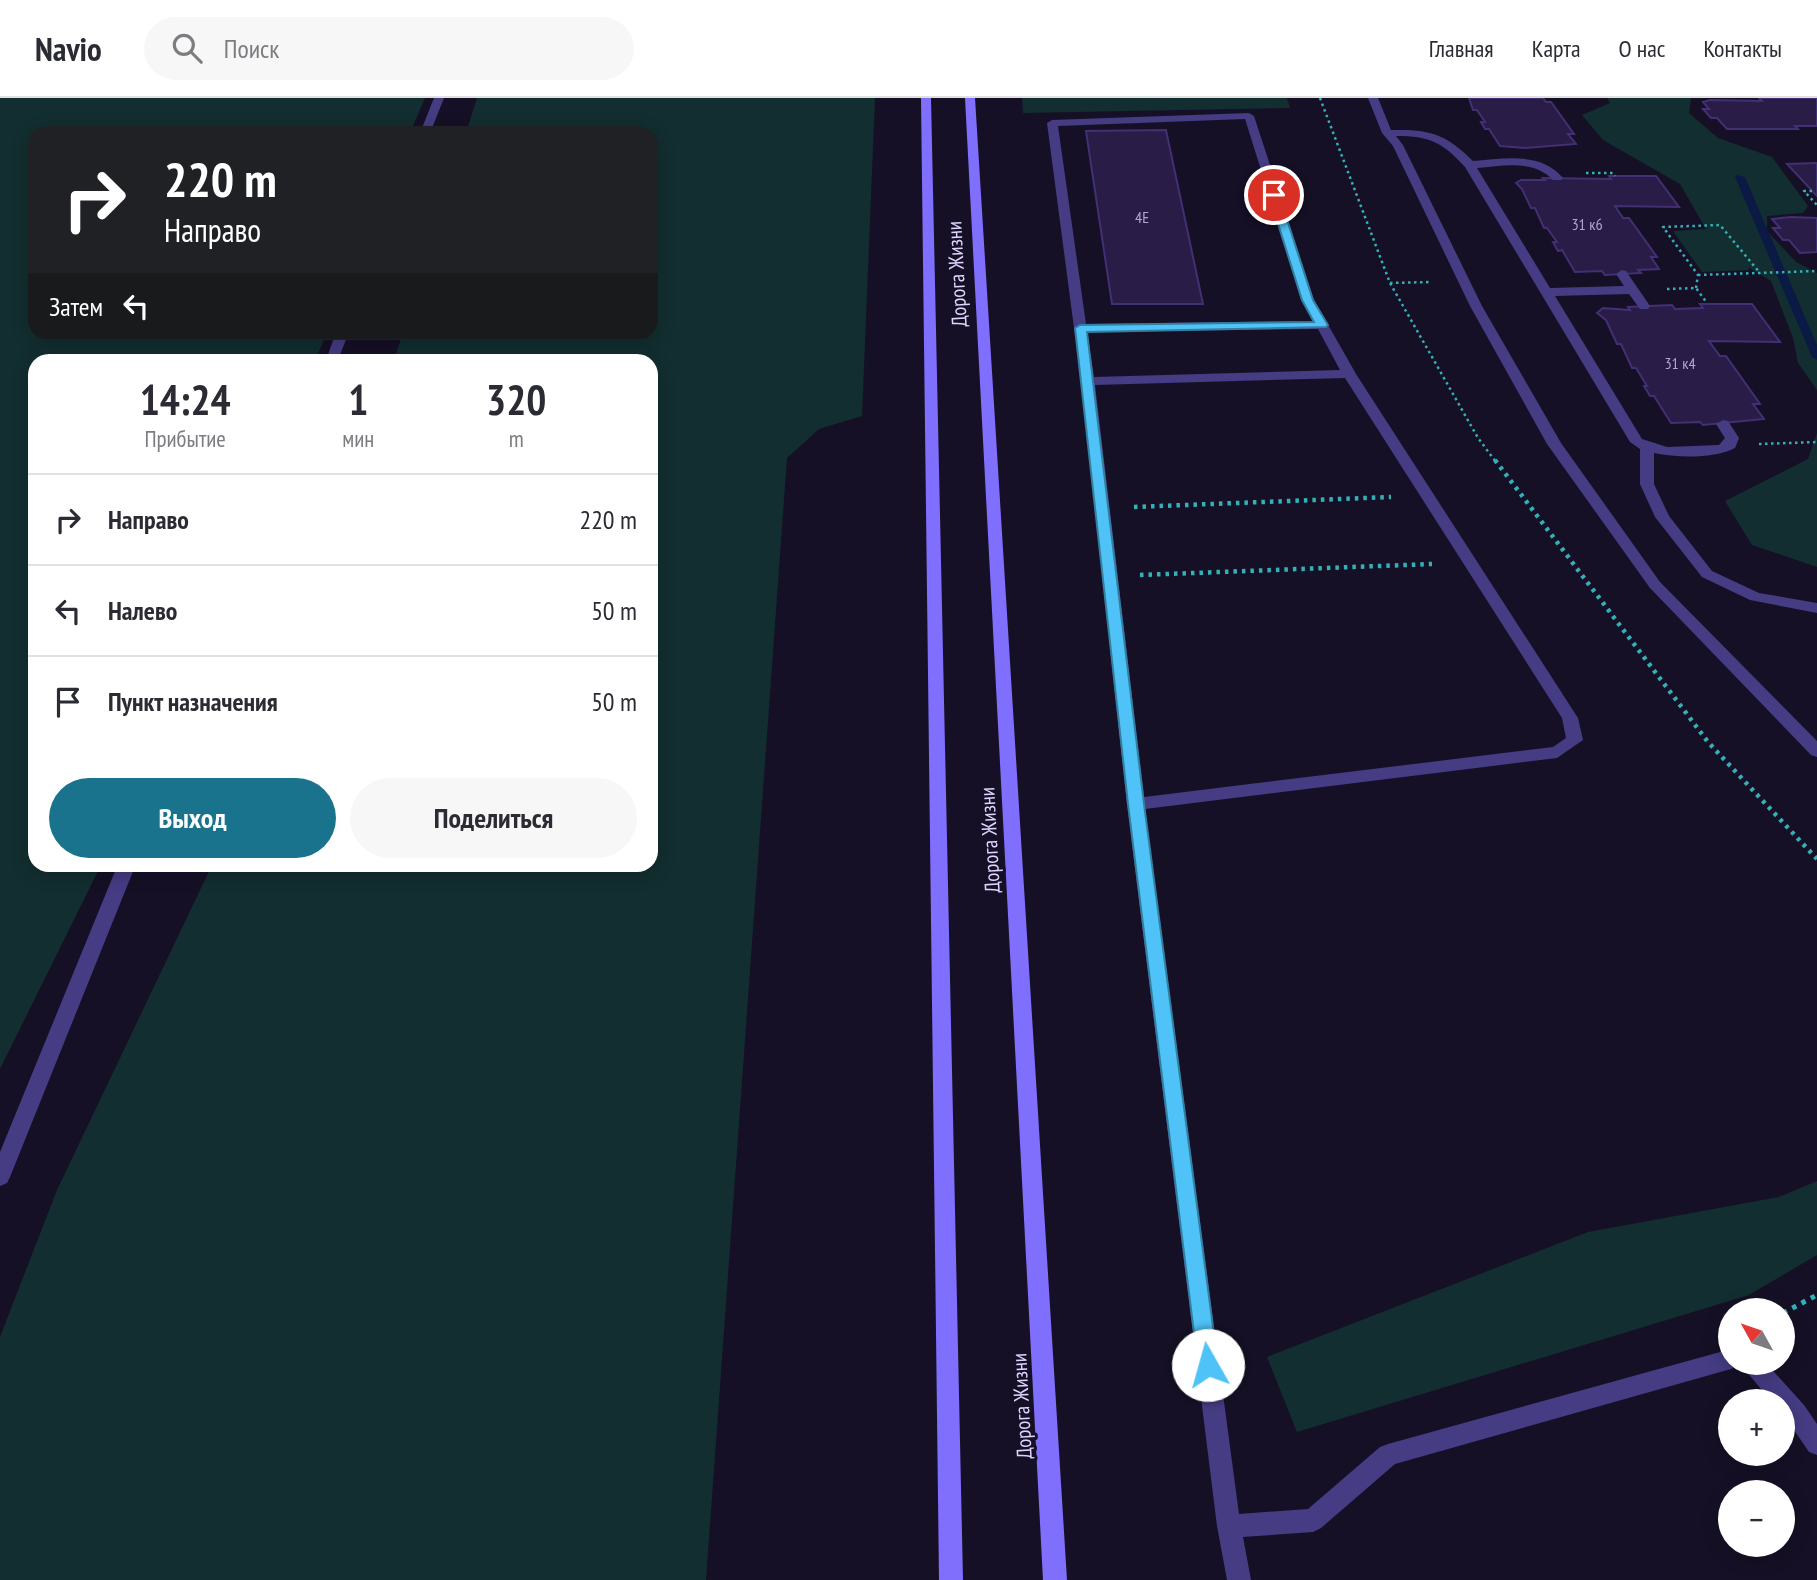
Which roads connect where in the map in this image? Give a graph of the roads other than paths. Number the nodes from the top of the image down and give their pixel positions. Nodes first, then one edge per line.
1 (439, 98) edge
2 (926, 98) edge
3 (970, 98) edge
4 (1373, 98) edge
5 (428, 126) edge
6 (1387, 132) junction
7 (1470, 165) junction
8 (1557, 178) dead end
9 (1622, 274) dead end
10 (1633, 290) junction
11 (1547, 292) junction
12 (1644, 306) dead end
13 (1322, 325) junction
14 (1080, 328) junction
15 (1349, 374) junction
16 (1088, 381) junction
17 (1723, 424) dead end
18 (1647, 448) junction
19 (1817, 608) edge
20 (1817, 751) edge
21 (1136, 804) junction
22 (124, 872) edge
23 (0, 1177) edge
24 (1718, 1363) edge
25 (1763, 1376) edge
26 (1817, 1444) edge
27 (1229, 1526) junction
28 (951, 1580) edge
29 (1055, 1580) edge
30 (1239, 1580) edge

1 - 5 lane
2 - 28 main road, Дорога Жизни
3 - 29 main road, Дорога Жизни
4 - 6 lane
6 - 7 lane
6 - 20 lane
7 - 8 lane
7 - 11 lane
9 - 10 lane
10 - 11 lane
10 - 12 lane
11 - 18 lane
13 - 14 lane
13 - 14 lane
13 - 15 lane
14 - 16 lane
15 - 16 lane
15 - 21 lane
16 - 21 lane
17 - 18 lane
18 - 19 lane
21 - 27 lane
22 - 23 lane
24 - 27 lane
25 - 26 lane
27 - 30 lane

